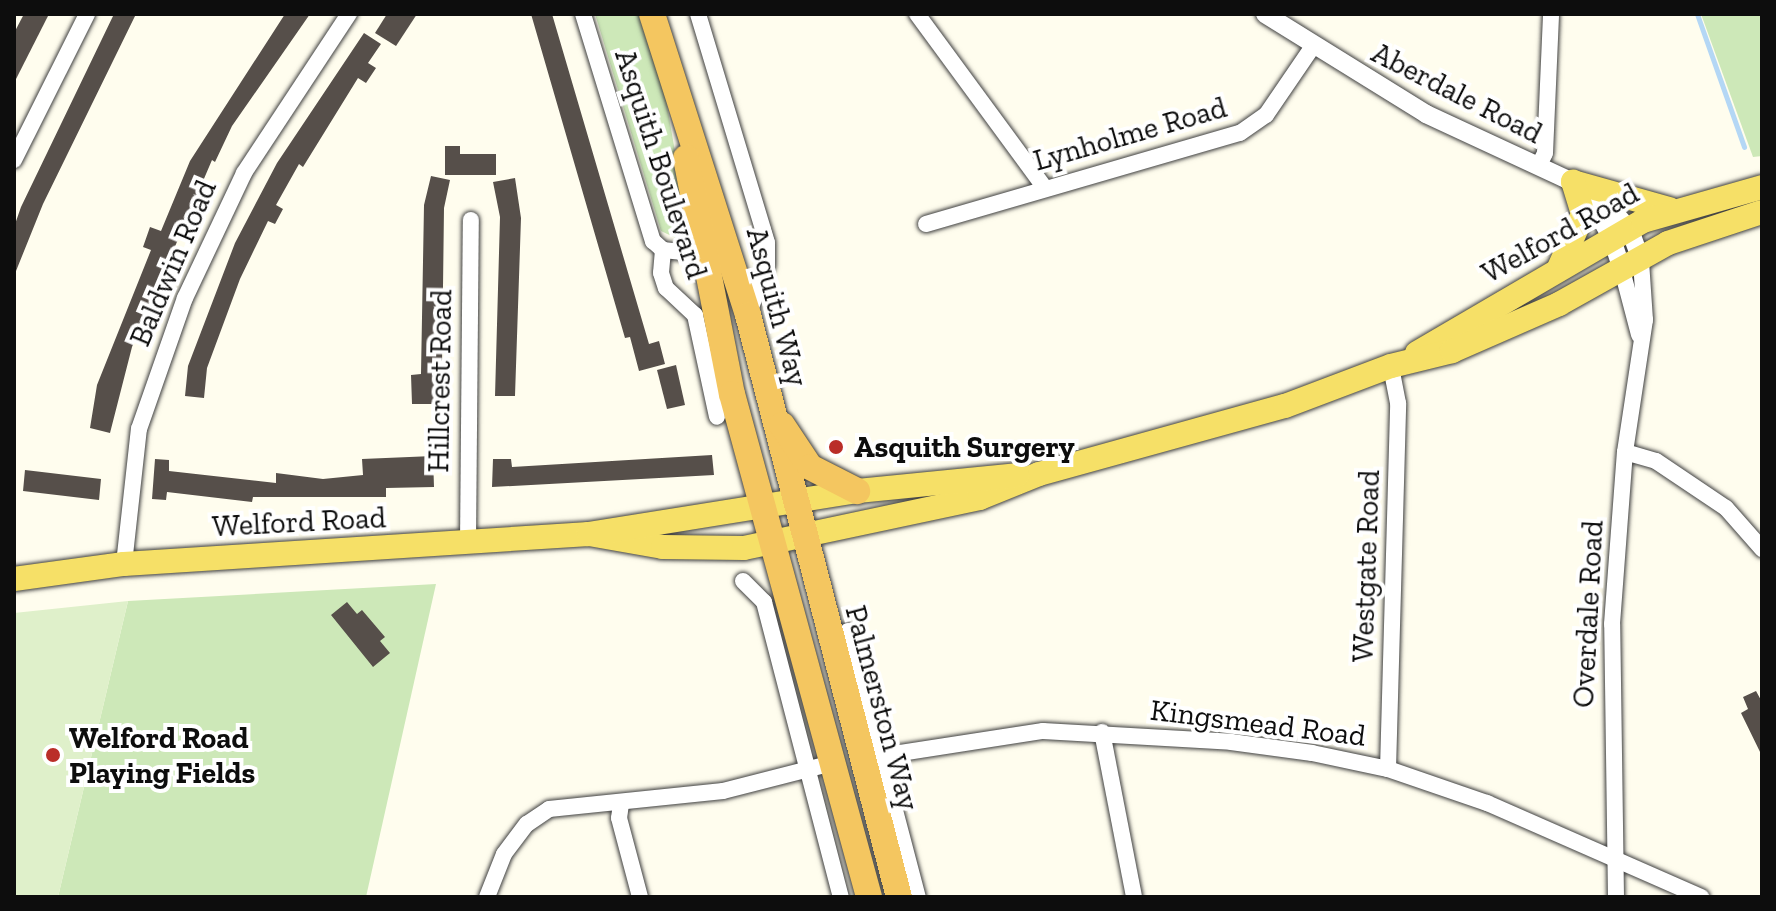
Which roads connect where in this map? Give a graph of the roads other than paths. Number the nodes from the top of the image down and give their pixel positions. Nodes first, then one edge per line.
1 (87, 14) edge
2 (349, 14) edge
3 (583, 14) edge
4 (652, 14) edge
5 (698, 14) edge
6 (917, 14) edge
7 (1265, 14) edge
8 (1551, 14) edge
9 (1313, 46) junction
10 (677, 99) junction
11 (14, 160) edge
12 (1539, 165) junction
13 (1580, 187) junction
14 (1762, 187) edge
15 (1045, 188) junction
16 (1669, 209) junction
17 (1762, 212) edge
18 (471, 220) dead end
19 (926, 224) dead end
20 (1621, 234) junction
21 (700, 239) junction
22 (663, 250) junction
23 (1631, 266) junction
24 (1559, 268) junction
25 (748, 315) junction
26 (1396, 364) junction
27 (772, 409) junction
28 (717, 417) dead end
29 (1625, 452) junction
30 (1039, 474) junction
31 (857, 491) junction
32 (794, 503) junction
33 (762, 510) junction
34 (589, 534) junction
35 (801, 536) junction
36 (468, 543) junction
37 (772, 543) junction
38 (1762, 549) edge
39 (124, 564) junction
40 (14, 579) edge
41 (743, 581) dead end
42 (848, 631) dead end
43 (839, 678) junction
44 (1102, 732) junction
45 (881, 756) junction
46 (820, 767) junction
47 (1388, 769) junction
48 (621, 804) junction
49 (1613, 857) junction
50 (487, 897) edge
51 (640, 897) edge
52 (841, 897) edge
53 (869, 897) edge
54 (899, 897) edge
55 (918, 897) edge
56 (1134, 897) edge
57 (1616, 897) edge
58 (1701, 897) edge

1 - 11 street
2 - 39 street, Baldwin Road
3 - 22 street, Asquith Boulevard
4 - 10 highway, Asquith Way
5 - 25 street
6 - 15 street
7 - 9 street, Aberdale Road
8 - 12 street
9 - 12 street, Aberdale Road
9 - 15 street, Lynholme Road
10 - 21 highway, Asquith Way
10 - 25 highway, Asquith Way
12 - 13 street, Aberdale Road
13 - 16 main road
13 - 20 street, Aberdale Road
13 - 24 main road
14 - 16 main road, Welford Road
15 - 19 street, Lynholme Road
16 - 20 main road, Welford Road
17 - 23 main road, Welford Road
18 - 36 street, Hillcrest Road
20 - 23 street
20 - 24 main road, Welford Road
21 - 22 street
21 - 33 highway, Asquith Way
22 - 28 street, Asquith Boulevard
23 - 26 main road, Welford Road
23 - 29 street, Overdale Road
24 - 26 main road, Welford Road
25 - 27 highway, Asquith Way
26 - 30 main road, Welford Road
26 - 47 street, Westgate Road
27 - 31 highway
27 - 32 highway, Asquith Way
29 - 38 street
29 - 49 street, Overdale Road
30 - 31 main road, Welford Road
30 - 35 main road, Welford Road
31 - 32 main road, Welford Road
32 - 33 main road, Welford Road
32 - 35 highway, Asquith Way
33 - 34 main road, Welford Road
33 - 37 highway, Asquith Way
34 - 36 main road, Welford Road
34 - 37 main road, Welford Road
35 - 37 main road, Welford Road
35 - 43 highway, Palmerston Way
36 - 39 main road, Welford Road
37 - 46 highway, Palmerston Way
39 - 40 main road, Welford Road
41 - 46 street
42 - 45 street
43 - 46 highway
43 - 54 highway, Palmerston Way
44 - 45 street, Kingsmead Road
44 - 47 street, Kingsmead Road
44 - 56 street
45 - 55 street
46 - 48 street
46 - 52 street
46 - 53 highway, Palmerston Way
47 - 49 street, Kingsmead Road
48 - 50 street
48 - 51 street
49 - 57 street, Overdale Road
49 - 58 street, Kingsmead Road

